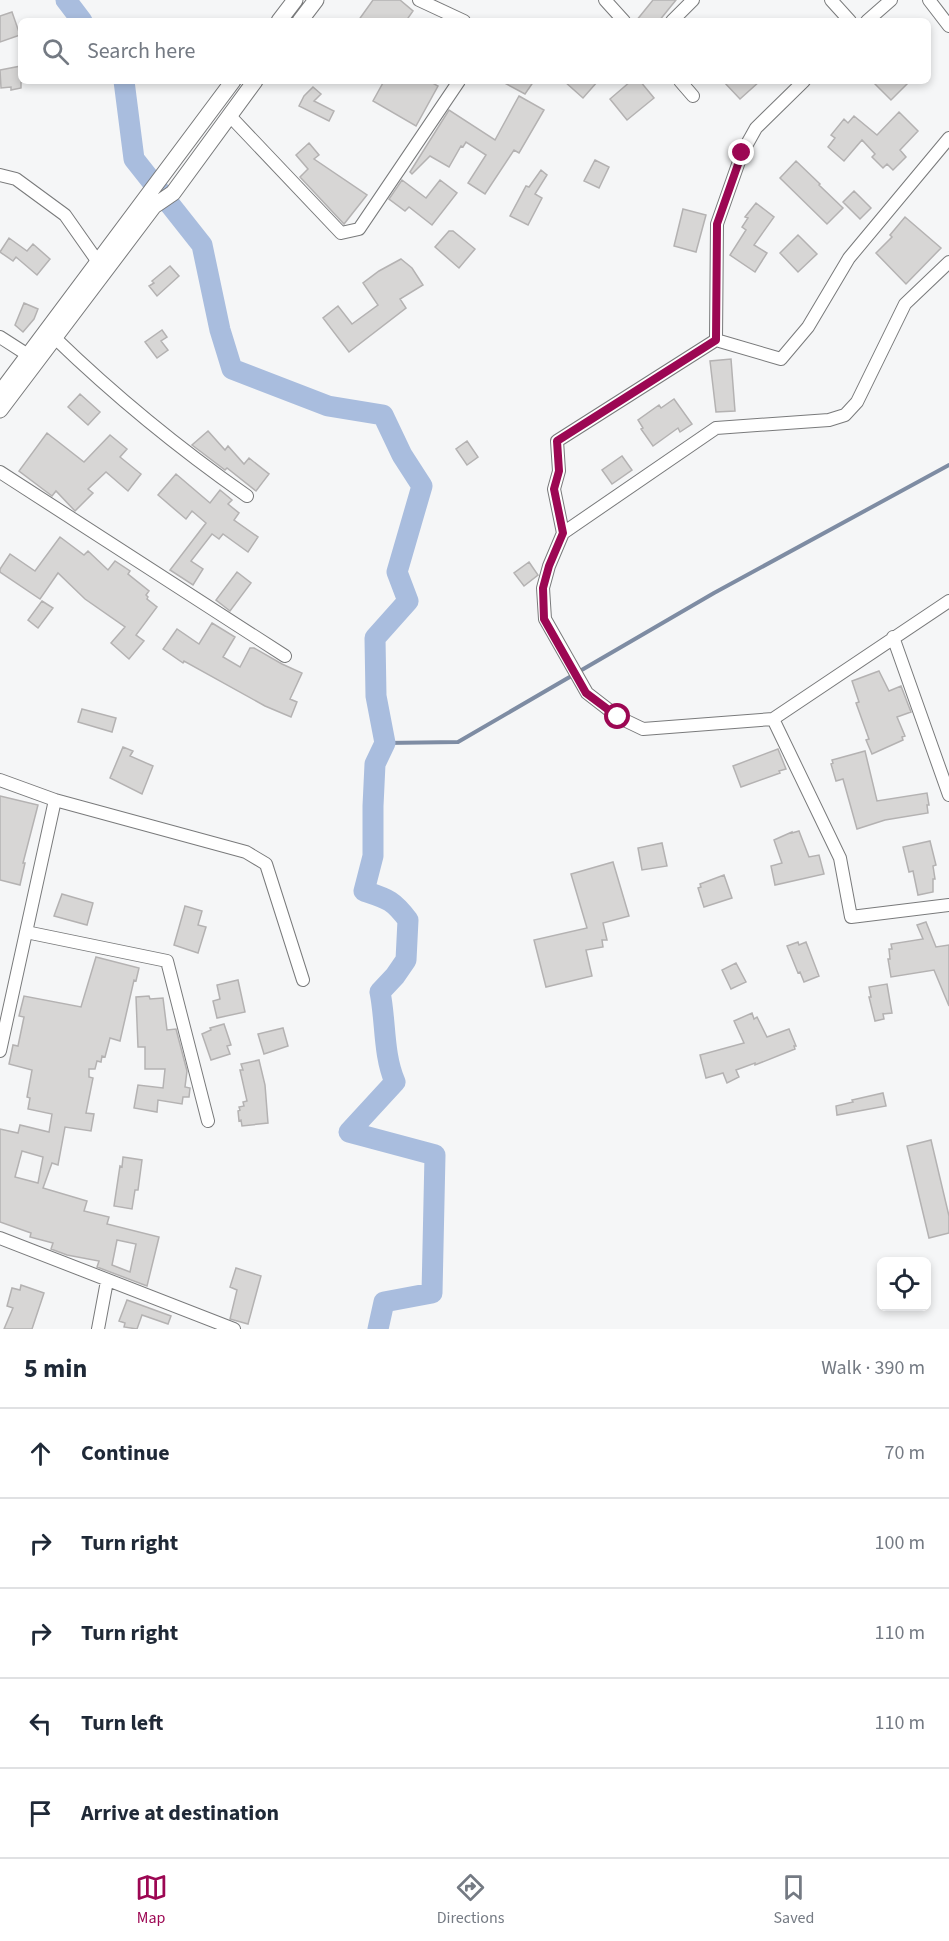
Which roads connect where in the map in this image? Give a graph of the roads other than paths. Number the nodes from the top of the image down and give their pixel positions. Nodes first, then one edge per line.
1 (295, 0) edge
2 (316, 0) edge
3 (419, 0) edge
4 (605, 0) edge
5 (693, 0) edge
6 (831, 0) edge
7 (891, 0) edge
8 (928, 0) edge
9 (281, 18) edge
10 (302, 18) edge
11 (458, 18) edge
12 (621, 18) edge
13 (675, 18) edge
14 (847, 18) edge
15 (870, 18) edge
16 (949, 26) edge
17 (231, 84) edge
18 (253, 84) edge
19 (457, 84) edge
20 (683, 84) edge
21 (801, 84) edge
22 (693, 96) dead end
23 (229, 115) junction
24 (949, 138) edge
25 (0, 176) edge
26 (98, 262) junction
27 (949, 262) edge
28 (0, 337) edge
29 (55, 338) junction
30 (716, 340) junction
31 (28, 355) junction
32 (0, 393) edge
33 (0, 410) edge
34 (0, 472) edge
35 (247, 496) dead end
36 (563, 533) junction
37 (949, 601) edge
38 (893, 637) junction
39 (285, 656) dead end
40 (773, 719) junction
41 (0, 780) edge
42 (949, 795) edge
43 (55, 800) junction
44 (949, 905) edge
45 (26, 932) junction
46 (303, 980) dead end
47 (0, 1051) edge
48 (208, 1121) dead end
49 (0, 1238) edge
50 (107, 1281) junction
51 (228, 1328) edge
52 (98, 1329) edge

1 - 9 main road
2 - 10 main road
3 - 11 street
4 - 12 street
5 - 13 street
6 - 14 street
7 - 15 street
8 - 16 street
17 - 26 main road
18 - 23 main road
19 - 23 street
20 - 22 street
21 - 30 street
23 - 29 main road
24 - 30 street
25 - 26 street
26 - 31 main road
27 - 36 street
28 - 31 street
29 - 33 main road
29 - 35 street
30 - 36 street
31 - 32 main road
34 - 39 street
36 - 40 street
37 - 38 street
38 - 40 street
38 - 42 street
40 - 44 street
41 - 43 street
43 - 45 street
43 - 46 street
45 - 47 street
45 - 48 street
49 - 50 street
50 - 51 street
50 - 52 street

